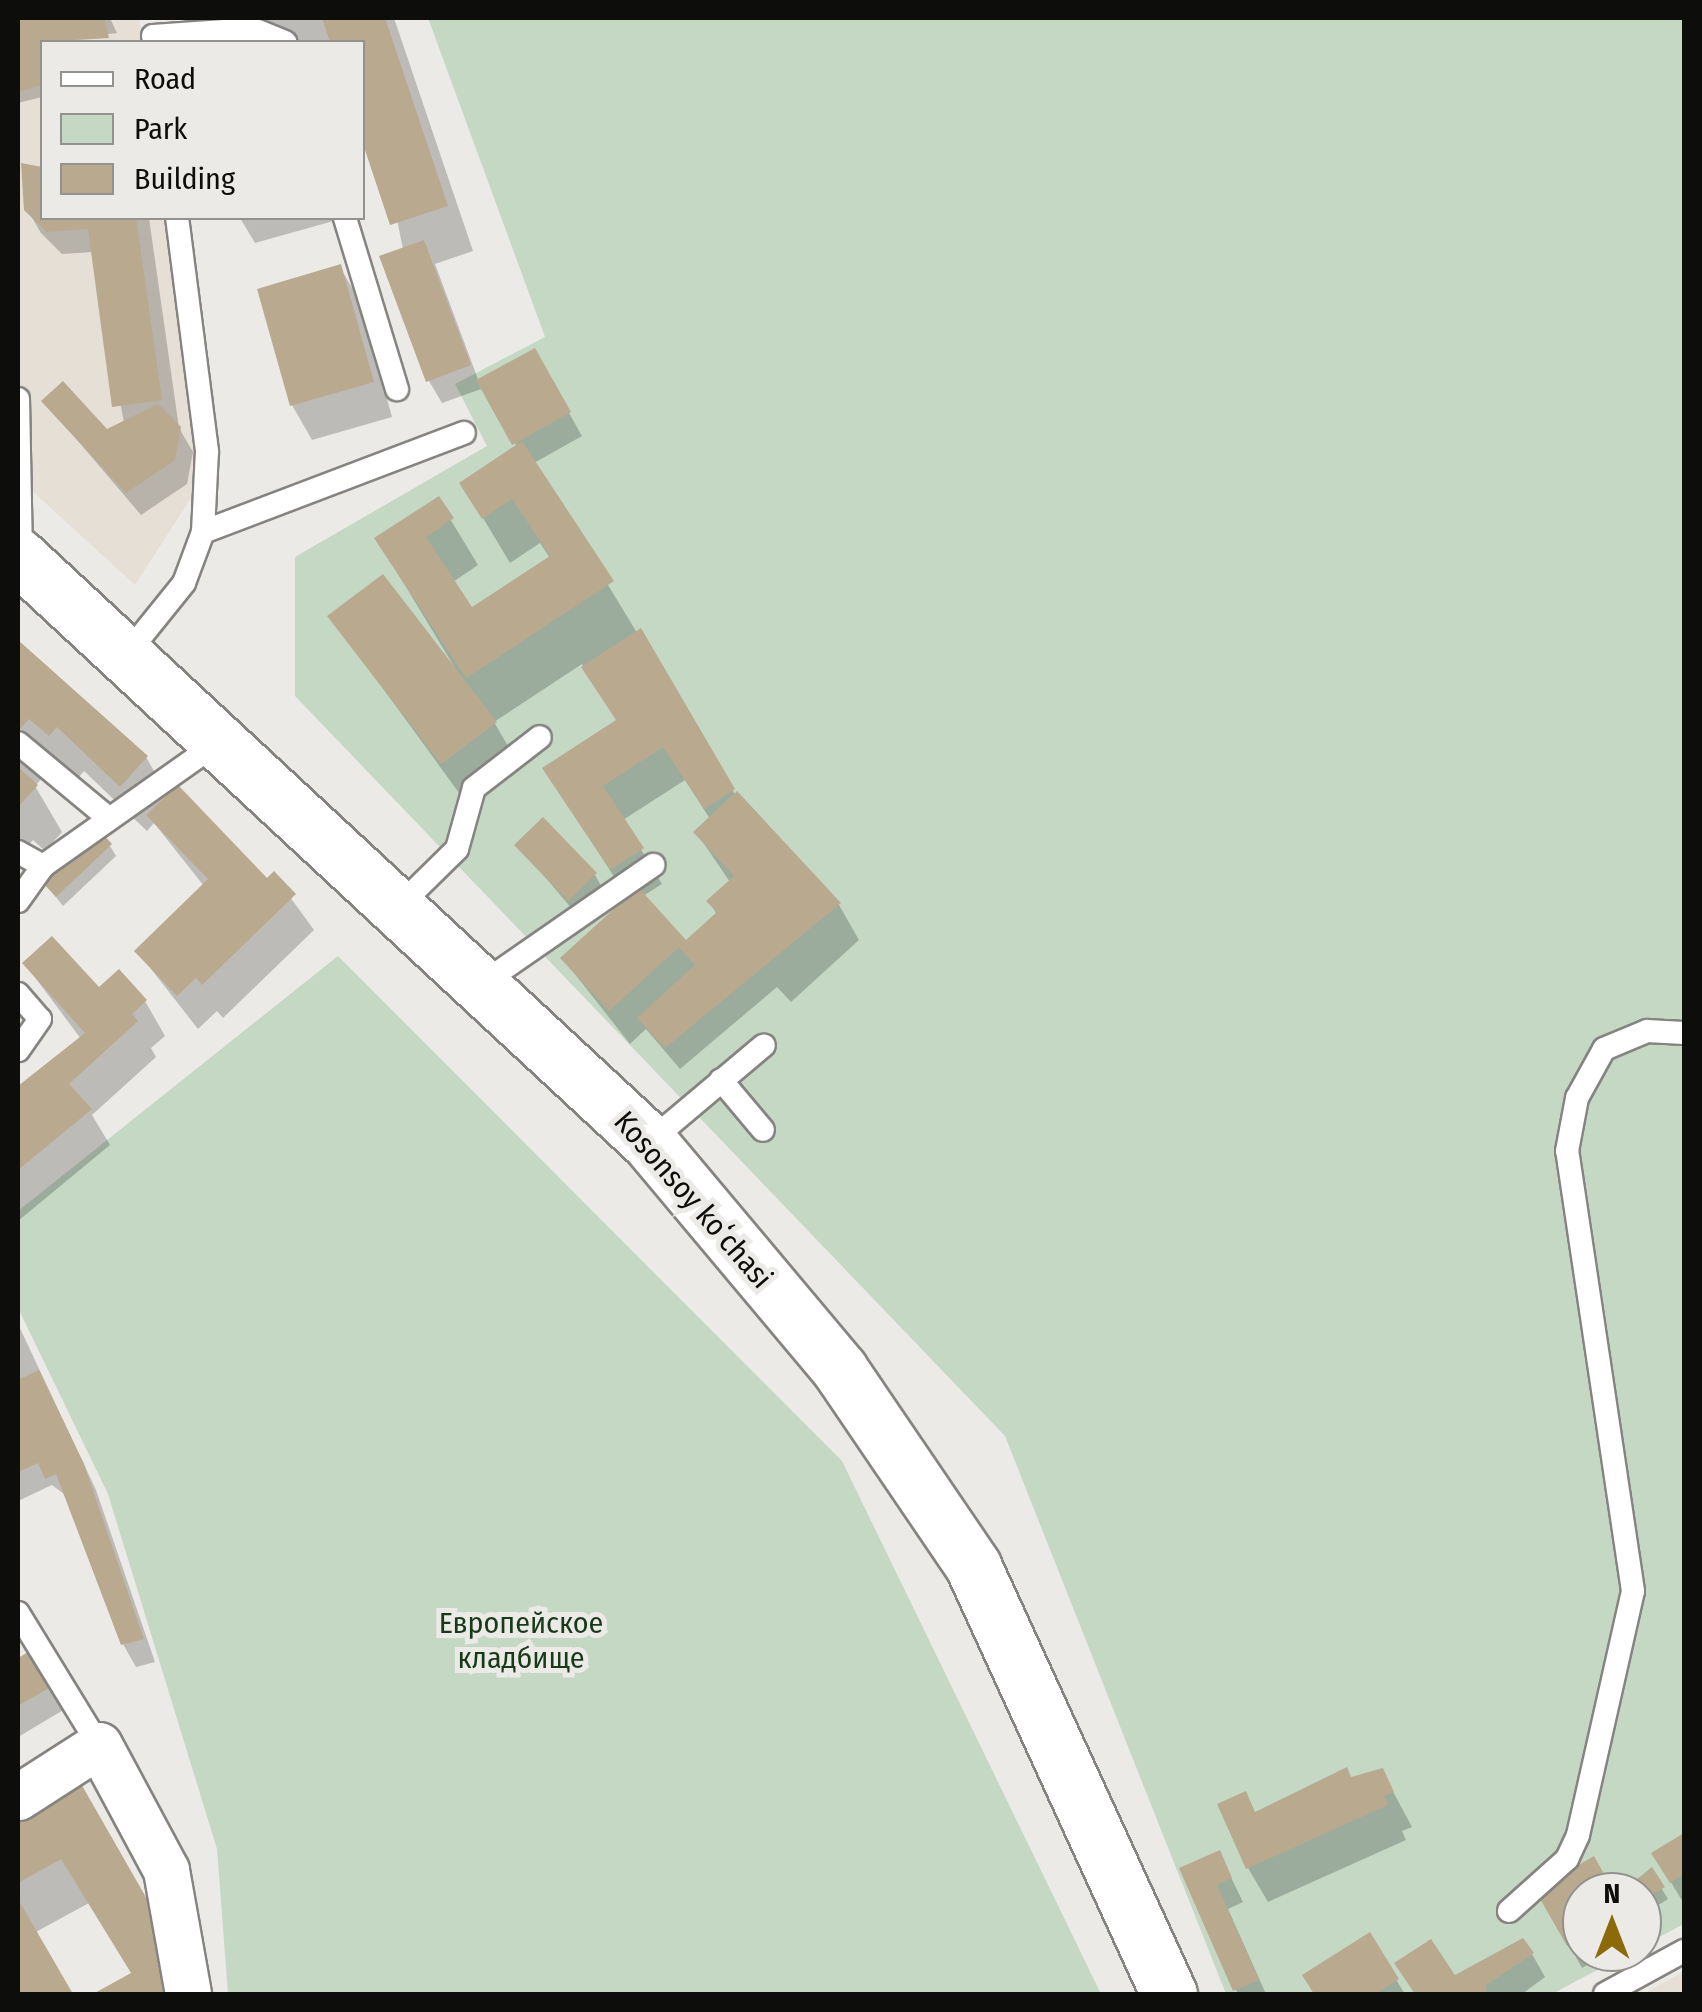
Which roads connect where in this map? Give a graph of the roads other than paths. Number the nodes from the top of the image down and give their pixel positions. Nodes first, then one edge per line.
1 (152, 32) edge
2 (281, 40) edge
3 (177, 220) edge
4 (346, 220) edge
5 (397, 389) dead end
6 (18, 399) edge
7 (464, 433) dead end
8 (202, 532) junction
9 (19, 557) edge
10 (126, 656) junction
11 (540, 736) dead end
12 (219, 742) junction
13 (18, 743) edge
14 (107, 817) junction
15 (18, 852) edge
16 (653, 864) dead end
17 (43, 866) junction
18 (18, 901) edge
19 (398, 908) junction
20 (480, 985) junction
21 (18, 994) edge
22 (1684, 1033) edge
23 (764, 1044) dead end
24 (18, 1050) edge
25 (721, 1080) junction
26 (763, 1130) dead end
27 (649, 1142) junction
28 (18, 1613) edge
29 (98, 1745) junction
30 (18, 1796) edge
31 (1509, 1911) dead end
32 (1684, 1950) edge
33 (188, 1994) edge
34 (1169, 1994) edge
35 (1605, 1994) edge

1 - 2 lane
3 - 8 lane
4 - 5 lane
6 - 9 lane
7 - 8 lane
8 - 10 lane
9 - 10 main road, Kosonsoy koʻchasi
10 - 12 main road, Kosonsoy koʻchasi
11 - 19 lane
12 - 14 lane
12 - 19 main road, Kosonsoy koʻchasi
13 - 14 lane
14 - 17 lane
15 - 17 lane
16 - 20 lane
17 - 18 lane
19 - 20 main road, Kosonsoy koʻchasi
20 - 27 main road, Kosonsoy koʻchasi
21 - 24 lane
22 - 31 lane
23 - 25 lane
25 - 26 lane
25 - 27 lane
27 - 34 main road, Kosonsoy koʻchasi
28 - 29 lane
29 - 30 street
29 - 33 street
32 - 35 lane

